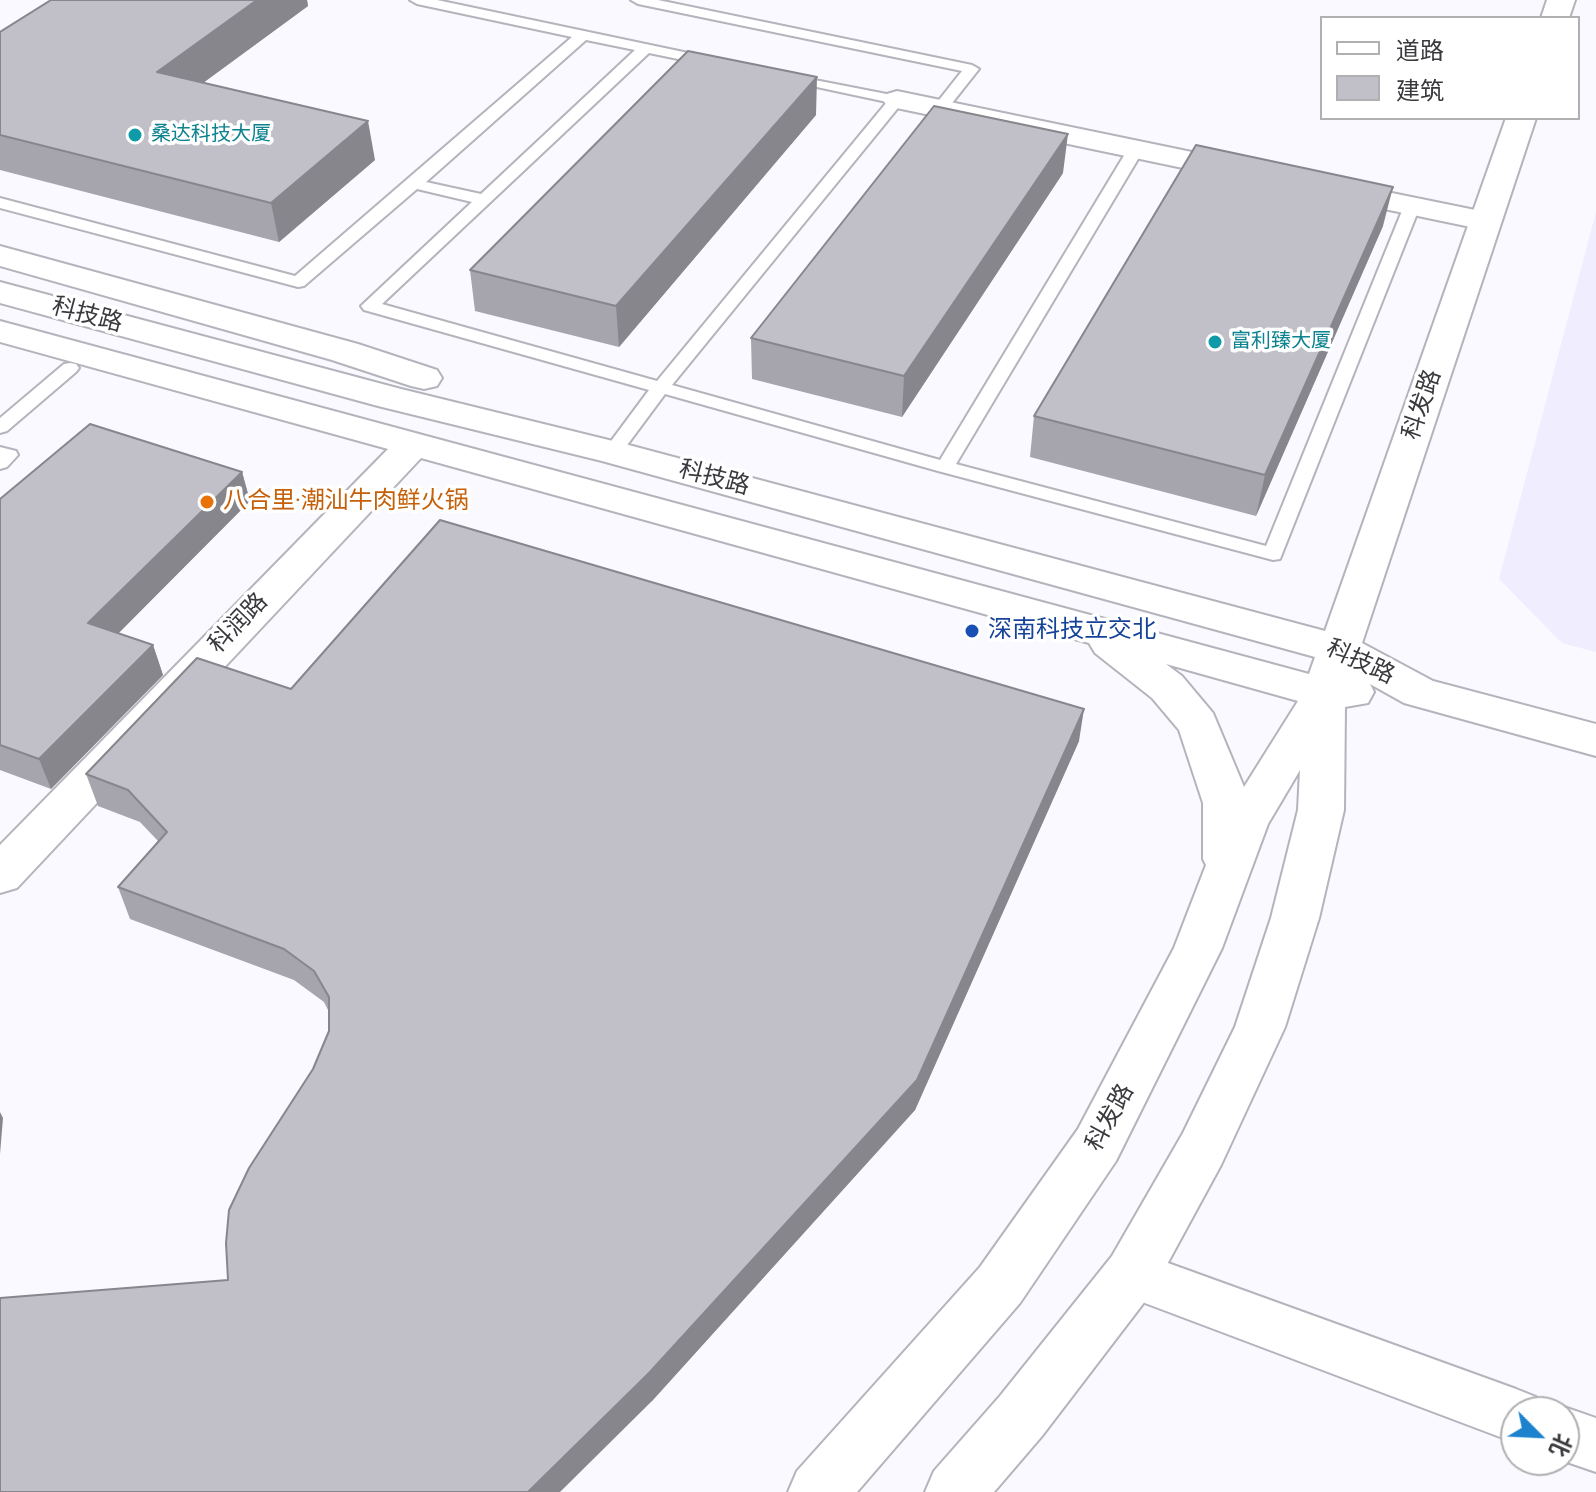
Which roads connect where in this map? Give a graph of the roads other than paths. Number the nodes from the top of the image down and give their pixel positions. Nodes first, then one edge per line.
1 (417, 0) edge
2 (638, 0) edge
3 (696, 5) edge
4 (583, 35) junction
5 (646, 48) junction
6 (734, 66) edge
7 (779, 75) edge
8 (897, 100) junction
9 (940, 109) junction
10 (1520, 120) edge
11 (1136, 149) junction
12 (1271, 177) edge
13 (1301, 183) edge
14 (414, 184) junction
15 (486, 200) junction
16 (0, 203) edge
17 (1412, 206) junction
18 (1485, 221) junction
19 (0, 256) edge
20 (0, 292) edge
21 (0, 331) edge
22 (0, 360) edge
23 (70, 368) junction
24 (164, 378) junction
25 (663, 386) junction
26 (0, 427) edge
27 (414, 444) junction
28 (612, 452) junction
29 (0, 453) edge
30 (0, 463) edge
31 (945, 467) junction
32 (1085, 627) junction
33 (1332, 671) junction
34 (1596, 740) edge
35 (1226, 873) junction
36 (0, 875) edge
37 (1132, 1274) junction
38 (1500, 1410) edge
39 (818, 1492) edge
40 (955, 1492) edge

1 - 4 lane
2 - 3 lane
3 - 9 lane
4 - 5 lane
4 - 14 lane
5 - 6 lane
5 - 15 lane
7 - 8 lane
8 - 9 street
8 - 25 lane
9 - 11 street
10 - 18 main road, 科发路
11 - 12 street
11 - 31 lane
13 - 17 street
14 - 15 lane
14 - 16 lane
15 - 25 lane
17 - 18 street
17 - 31 lane
18 - 33 main road, 科发路
19 - 28 main road
20 - 28 main road, 科技路
21 - 24 main road, 科技路
22 - 23 main road
23 - 24 main road
23 - 26 lane
24 - 27 main road, 科技路
25 - 28 lane
25 - 31 lane
27 - 32 main road, 科技路
27 - 36 main road, 科润路
28 - 33 main road, 科技路
29 - 30 lane
32 - 33 main road, 科技路
32 - 35 main road
33 - 34 main road, 科技路
33 - 35 main road, 科发路
33 - 37 main road, 科发路
35 - 39 main road, 科发路
37 - 38 street
37 - 40 main road, 科发路

